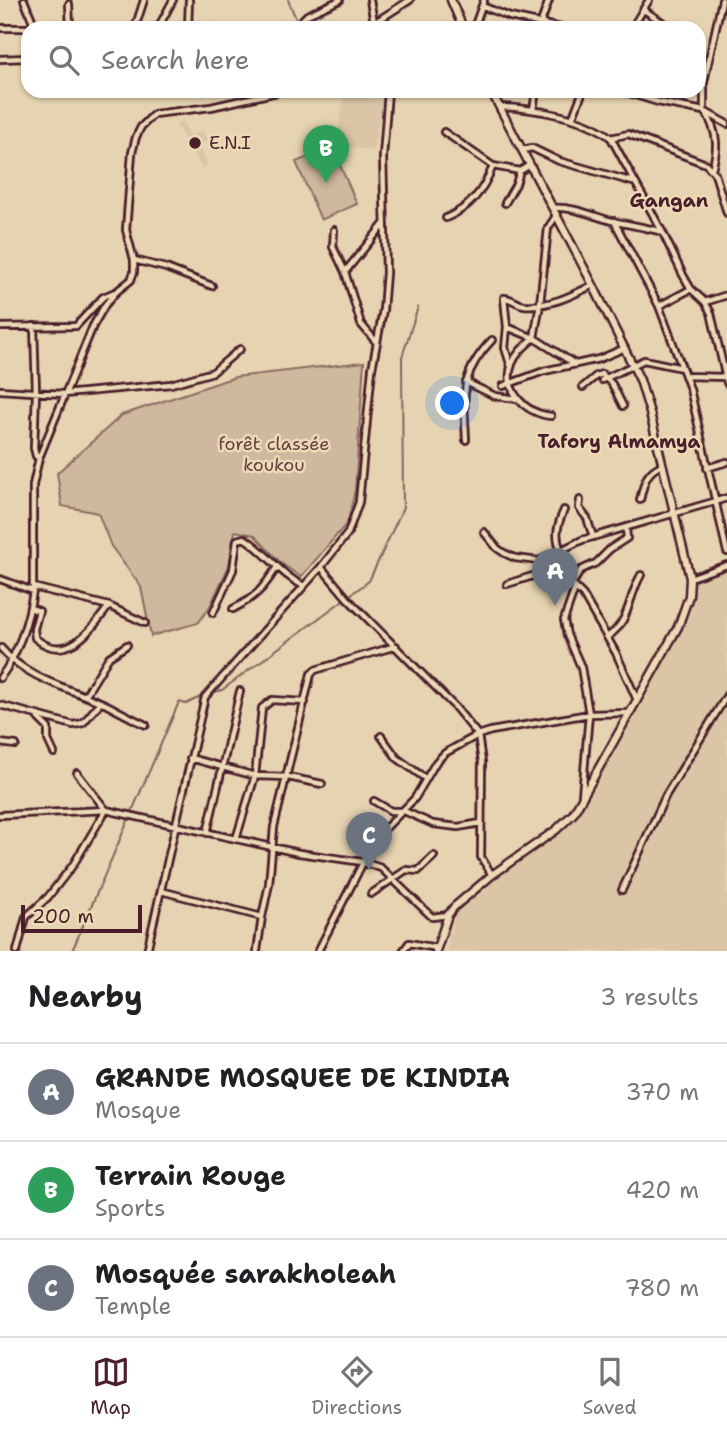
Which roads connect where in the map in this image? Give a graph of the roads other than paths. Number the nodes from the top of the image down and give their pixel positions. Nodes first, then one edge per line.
1 (24, 0) edge
2 (144, 0) edge
3 (173, 0) edge
4 (188, 0) edge
5 (340, 0) edge
6 (370, 0) edge
7 (410, 0) edge
8 (451, 0) edge
9 (484, 0) edge
10 (549, 0) edge
11 (649, 0) edge
12 (722, 0) edge
13 (69, 4) dead end
14 (482, 6) junction
15 (644, 10) junction
16 (302, 20) dead end
17 (33, 21) edge
18 (70, 21) edge
19 (137, 21) edge
20 (162, 21) edge
21 (188, 21) edge
22 (374, 21) edge
23 (381, 21) edge
24 (460, 21) edge
25 (477, 21) edge
26 (523, 21) edge
27 (541, 21) edge
28 (637, 21) edge
29 (660, 21) edge
30 (0, 25) edge
31 (21, 28) edge
32 (21, 58) edge
33 (0, 59) edge
34 (706, 73) edge
35 (251, 98) edge
36 (387, 98) edge
37 (495, 98) edge
38 (535, 98) edge
39 (580, 98) edge
40 (645, 98) edge
41 (705, 98) edge
42 (499, 107) junction
43 (533, 110) junction
44 (705, 112) junction
45 (572, 120) junction
46 (727, 124) edge
47 (444, 132) dead end
48 (611, 138) junction
49 (522, 150) junction
50 (530, 165) junction
51 (493, 166) junction
52 (712, 170) junction
53 (520, 171) junction
54 (634, 182) junction
55 (505, 203) dead end
56 (552, 208) junction
57 (727, 211) edge
58 (556, 216) junction
59 (446, 218) dead end
60 (614, 221) junction
61 (384, 223) junction
62 (334, 230) dead end
63 (663, 233) junction
64 (134, 260) junction
65 (345, 272) junction
66 (593, 285) junction
67 (212, 286) dead end
68 (691, 289) junction
69 (116, 292) junction
70 (727, 295) edge
71 (705, 302) junction
72 (540, 304) junction
73 (659, 306) junction
74 (34, 326) junction
75 (0, 327) edge
76 (507, 327) junction
77 (534, 338) junction
78 (492, 340) dead end
79 (377, 343) junction
80 (625, 348) junction
81 (240, 349) dead end
82 (575, 364) junction
83 (633, 364) junction
84 (511, 367) junction
85 (682, 368) junction
86 (685, 376) junction
87 (605, 379) junction
88 (726, 380) edge
89 (466, 382) junction
90 (511, 385) junction
91 (503, 386) dead end
92 (583, 387) dead end
93 (0, 390) edge
94 (36, 393) junction
95 (64, 394) junction
96 (518, 399) junction
97 (623, 406) dead end
98 (551, 416) dead end
99 (466, 439) dead end
100 (39, 458) junction
101 (727, 462) edge
102 (663, 465) junction
103 (707, 468) junction
104 (727, 498) edge
105 (580, 500) dead end
106 (640, 500) dead end
107 (715, 501) junction
108 (564, 510) dead end
109 (675, 514) junction
110 (626, 528) junction
111 (484, 532) dead end
112 (593, 537) junction
113 (561, 550) junction
114 (727, 552) edge
115 (539, 561) junction
116 (727, 565) edge
117 (546, 566) junction
118 (277, 567) junction
119 (321, 567) junction
120 (641, 575) dead end
121 (690, 578) junction
122 (0, 579) edge
123 (507, 584) dead end
124 (303, 586) junction
125 (573, 586) junction
126 (33, 589) junction
127 (109, 606) junction
128 (30, 608) junction
129 (233, 609) dead end
130 (214, 613) dead end
131 (145, 623) dead end
132 (607, 637) junction
133 (127, 645) dead end
134 (396, 646) junction
135 (1, 648) edge
136 (11, 661) junction
137 (3, 669) edge
138 (0, 678) edge
139 (240, 691) dead end
140 (727, 695) edge
141 (85, 696) junction
142 (638, 700) junction
143 (305, 702) junction
144 (100, 703) junction
145 (0, 705) edge
146 (589, 713) junction
147 (631, 713) junction
148 (37, 717) junction
149 (146, 725) dead end
150 (478, 735) junction
151 (381, 736) dead end
152 (0, 743) edge
153 (16, 745) dead end
154 (54, 753) dead end
155 (190, 758) junction
156 (223, 766) junction
157 (77, 773) dead end
158 (255, 776) junction
159 (288, 777) junction
160 (426, 779) junction
161 (322, 784) dead end
162 (582, 800) junction
163 (374, 801) dead end
164 (106, 810) junction
165 (404, 811) junction
166 (0, 815) edge
167 (481, 823) junction
168 (175, 826) junction
169 (206, 832) junction
170 (236, 839) junction
171 (272, 848) junction
172 (435, 856) dead end
173 (363, 862) junction
174 (492, 875) junction
175 (391, 879) junction
176 (622, 890) dead end
177 (160, 891) junction
178 (371, 894) dead end
179 (448, 915) junction
180 (262, 917) junction
181 (436, 950) edge
182 (17, 951) edge
183 (147, 951) edge
184 (257, 951) edge
185 (318, 951) edge
186 (402, 951) edge

1 - 17 street
2 - 19 street
3 - 20 street
4 - 21 street
5 - 16 street
6 - 22 street
7 - 23 street
8 - 24 main road
9 - 14 street
10 - 27 street
11 - 15 street
12 - 34 street
13 - 18 street
14 - 25 street
14 - 26 street
15 - 28 street
15 - 29 street
30 - 31 street
32 - 33 street
35 - 64 street
36 - 61 street
37 - 42 main road
38 - 43 street
39 - 45 street
40 - 44 street
41 - 44 street
42 - 43 street
42 - 49 main road
43 - 45 street
44 - 46 street
44 - 52 street
45 - 48 street
47 - 51 street
48 - 52 street
48 - 54 street
49 - 50 main road
49 - 54 street
50 - 53 street
50 - 56 main road
51 - 53 street
51 - 59 street
52 - 57 street
53 - 55 street
54 - 63 street
56 - 58 main road
56 - 60 street
58 - 66 main road
58 - 72 street
60 - 63 street
60 - 73 street
61 - 65 street
61 - 79 street
62 - 65 street
63 - 68 street
64 - 67 street
64 - 69 street
65 - 79 street
66 - 72 street
66 - 80 main road
68 - 71 street
68 - 73 street
69 - 74 street
69 - 95 street
70 - 71 street
71 - 88 street
72 - 76 street
72 - 77 street
73 - 85 street
74 - 75 street
74 - 94 street
76 - 77 street
76 - 84 street
77 - 82 street
77 - 84 street
78 - 89 street
79 - 119 street
80 - 82 street
80 - 83 main road
81 - 95 street
82 - 90 street
83 - 85 street
83 - 87 street
83 - 102 main road
84 - 90 street
85 - 86 street
86 - 88 street
86 - 103 street
87 - 92 street
87 - 97 street
89 - 96 street
89 - 99 street
90 - 91 street
90 - 96 street
93 - 94 street
94 - 95 street
94 - 100 street
95 - 100 street
96 - 98 street
100 - 126 street
101 - 103 street
102 - 106 street
102 - 109 main road
103 - 107 street
104 - 107 street
105 - 112 street
107 - 109 street
107 - 114 street
108 - 113 street
109 - 110 street
109 - 121 main road
110 - 112 street
110 - 125 street
111 - 115 street
112 - 113 street
113 - 115 street
115 - 117 street
116 - 121 street
117 - 123 street
117 - 125 street
118 - 124 street
118 - 129 street
118 - 130 street
119 - 124 street
119 - 134 street
120 - 132 street
121 - 142 main road
122 - 126 street
124 - 155 street
125 - 132 street
125 - 146 street
126 - 127 street
126 - 128 street
127 - 128 street
127 - 131 street
128 - 136 street
132 - 142 street
133 - 141 street
134 - 143 street
134 - 150 street
135 - 136 street
136 - 137 street
136 - 141 street
137 - 138 street
139 - 156 street
140 - 176 street
141 - 144 street
142 - 147 main road
143 - 158 street
143 - 159 street
144 - 148 street
144 - 149 street
145 - 148 street
146 - 147 street
146 - 150 street
146 - 162 street
147 - 162 main road
148 - 154 street
150 - 160 street
150 - 167 street
151 - 160 street
152 - 153 street
155 - 156 street
155 - 168 street
156 - 158 street
156 - 169 street
157 - 164 street
158 - 159 street
158 - 170 street
159 - 161 street
159 - 171 street
160 - 165 street
162 - 174 main road
163 - 165 street
164 - 166 street
164 - 168 street
164 - 182 street
165 - 167 street
165 - 173 street
167 - 174 street
168 - 169 street
168 - 177 street
169 - 170 street
170 - 171 street
171 - 173 street
171 - 180 street
172 - 175 street
173 - 175 street
173 - 185 street
174 - 179 main road
175 - 178 street
175 - 179 street
177 - 180 street
177 - 183 street
179 - 181 main road
180 - 184 street
181 - 186 street

